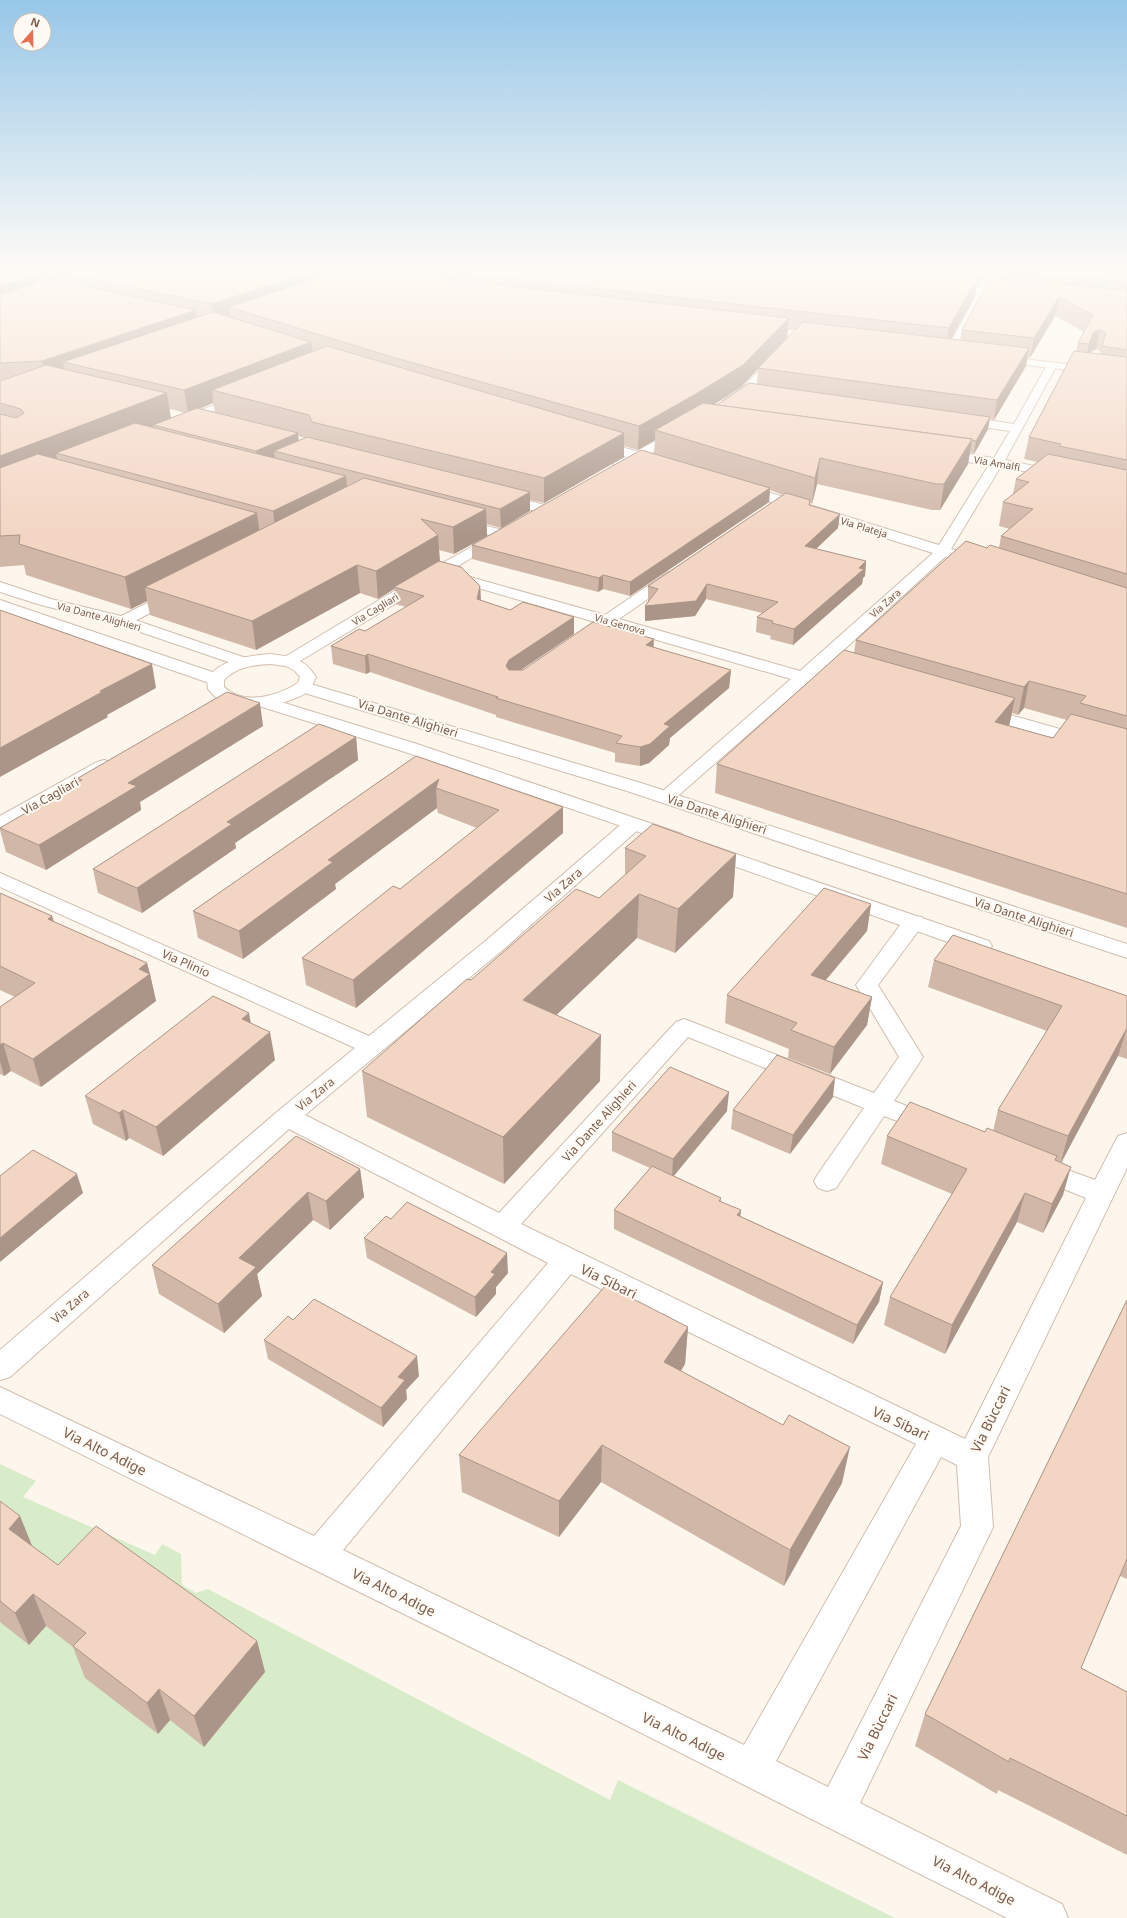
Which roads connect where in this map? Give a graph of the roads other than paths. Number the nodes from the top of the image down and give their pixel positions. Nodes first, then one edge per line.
1 (777, 359) edge
2 (994, 359) edge
3 (1052, 365) junction
4 (1127, 374) edge
5 (746, 390) junction
6 (256, 392) edge
7 (762, 392) edge
8 (720, 408) edge
9 (194, 417) junction
10 (948, 418) edge
11 (172, 421) edge
12 (222, 421) edge
13 (694, 424) edge
14 (1018, 428) junction
15 (581, 439) edge
16 (927, 452) edge
17 (637, 455) junction
18 (998, 462) junction
19 (669, 466) edge
20 (609, 472) edge
21 (1068, 477) edge
22 (729, 485) edge
23 (491, 496) edge
24 (781, 501) junction
25 (557, 502) edge
26 (544, 509) junction
27 (768, 510) edge
28 (448, 520) edge
29 (526, 520) edge
30 (514, 527) edge
31 (502, 534) junction
32 (943, 551) junction
33 (995, 567) edge
34 (685, 568) edge
35 (438, 571) junction
36 (0, 587) edge
37 (190, 587) edge
38 (0, 605) edge
39 (123, 621) junction
40 (607, 621) junction
41 (588, 634) edge
42 (289, 661) junction
43 (243, 662) junction
44 (803, 677) junction
45 (215, 679) junction
46 (304, 686) junction
47 (265, 702) junction
48 (969, 708) edge
49 (1127, 754) edge
50 (117, 758) edge
51 (664, 797) junction
52 (0, 824) edge
53 (633, 824) junction
54 (0, 879) edge
55 (914, 922) junction
56 (1127, 951) edge
57 (1002, 953) edge
58 (372, 1048) junction
59 (878, 1104) junction
60 (287, 1117) junction
61 (950, 1133) edge
62 (1127, 1142) edge
63 (1022, 1161) edge
64 (827, 1181) dead end
65 (1101, 1193) junction
66 (503, 1226) junction
67 (567, 1260) junction
68 (0, 1368) edge
69 (0, 1400) edge
70 (935, 1439) junction
71 (972, 1457) junction
72 (319, 1554) junction
73 (751, 1769) junction
74 (836, 1811) junction
75 (1048, 1918) edge

1 - 5 street
2 - 3 street
3 - 4 street
3 - 14 street, Via Zara
5 - 7 street
5 - 8 street
6 - 9 street
9 - 11 street
9 - 12 street
10 - 14 street
13 - 17 street
14 - 18 street, Via Zara
15 - 17 street
16 - 18 street, Via Amalfi
17 - 19 street
17 - 20 street
18 - 21 street, Via Amalfi
18 - 32 street, Via Zara
22 - 24 street, Via Plateja
23 - 26 street
24 - 27 street
24 - 32 street, Via Plateja
25 - 26 street
26 - 29 street
28 - 31 street
30 - 31 street, Via Cagliari
31 - 35 street, Via Cagliari
32 - 33 street, Via Plateja
32 - 44 street, Via Zara
34 - 40 street
35 - 40 street, Via Genova
35 - 42 street, Via Cagliari
36 - 39 street, Via Dante Alighieri
37 - 39 street
38 - 45 street, Via Dante Alighieri
39 - 43 street, Via Dante Alighieri
40 - 41 street
40 - 44 street, Via Genova
42 - 43 street
42 - 46 street
43 - 45 street
44 - 51 street, Via Zara
45 - 47 street
46 - 47 street
46 - 51 street, Via Dante Alighieri
47 - 53 street
48 - 49 street
50 - 52 street, Via Cagliari
51 - 56 street, Via Dante Alighieri
53 - 55 street
53 - 58 street, Via Zara
54 - 58 street, Via Plinio
55 - 57 street
55 - 59 street
58 - 60 street, Via Zara
59 - 61 street, Via Dante Alighieri
59 - 64 street
59 - 66 street, Via Dante Alighieri
60 - 66 street, Via Sibari
60 - 68 street, Via Zara
62 - 65 street, Via Bùccari
63 - 65 street
65 - 71 street, Via Bùccari
66 - 67 street, Via Sibari
67 - 70 street, Via Sibari
67 - 72 street
69 - 72 street, Via Alto Adige
70 - 71 street, Via Sibari
70 - 73 street
71 - 74 street, Via Bùccari
72 - 73 street, Via Alto Adige
73 - 74 street, Via Alto Adige
74 - 75 street, Via Alto Adige

